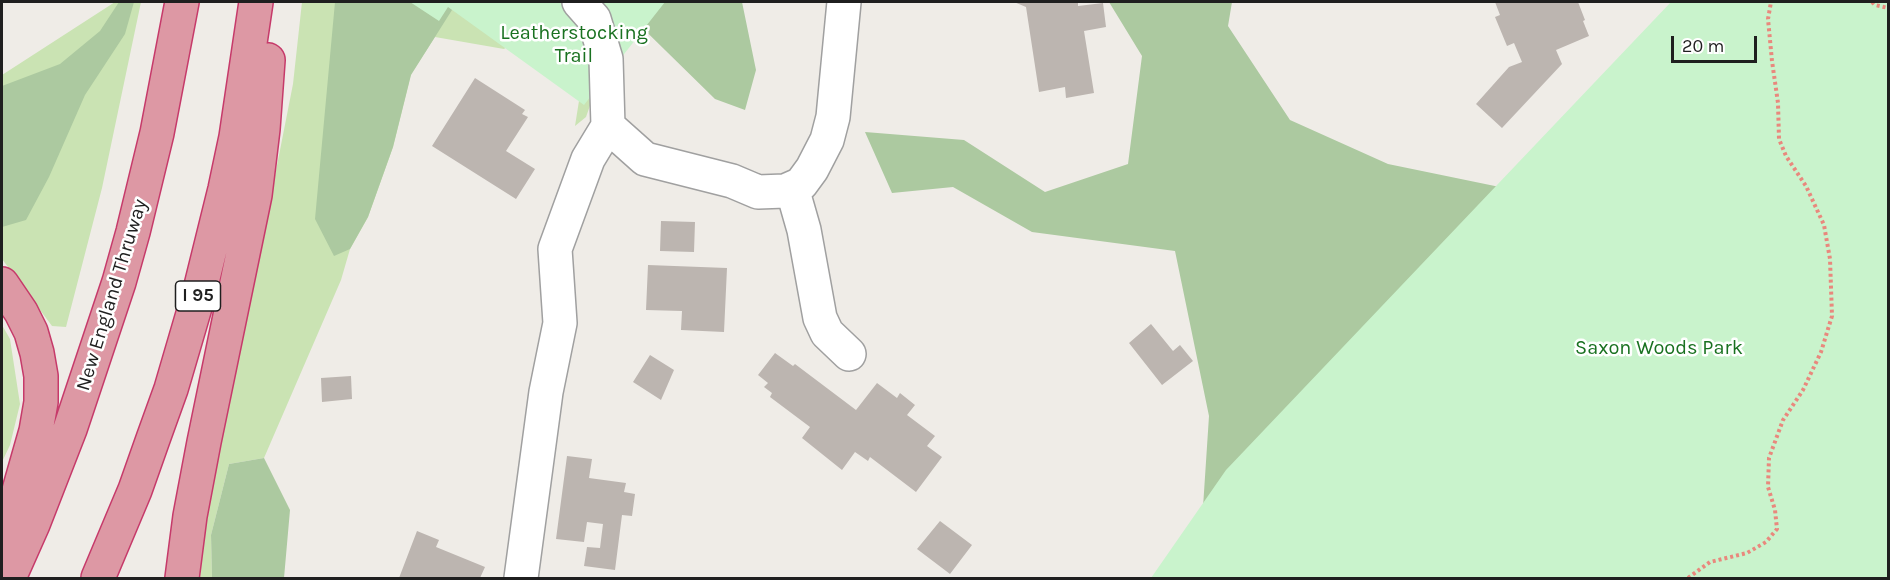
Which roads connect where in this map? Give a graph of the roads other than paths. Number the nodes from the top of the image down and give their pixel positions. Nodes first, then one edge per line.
1 (182, 2) edge
2 (256, 2) edge
3 (268, 2) edge
4 (579, 2) edge
5 (844, 2) edge
6 (608, 126) junction
7 (789, 190) junction
8 (2, 284) edge
9 (849, 354) dead end
10 (2, 550) edge
11 (9, 579) edge
12 (98, 579) edge
13 (182, 579) edge
14 (521, 579) edge

1 - 11 highway, New England Thruway
2 - 12 highway, I 95
3 - 13 highway
4 - 6 street
5 - 7 street
6 - 7 street
6 - 14 street
7 - 9 street
8 - 10 highway

